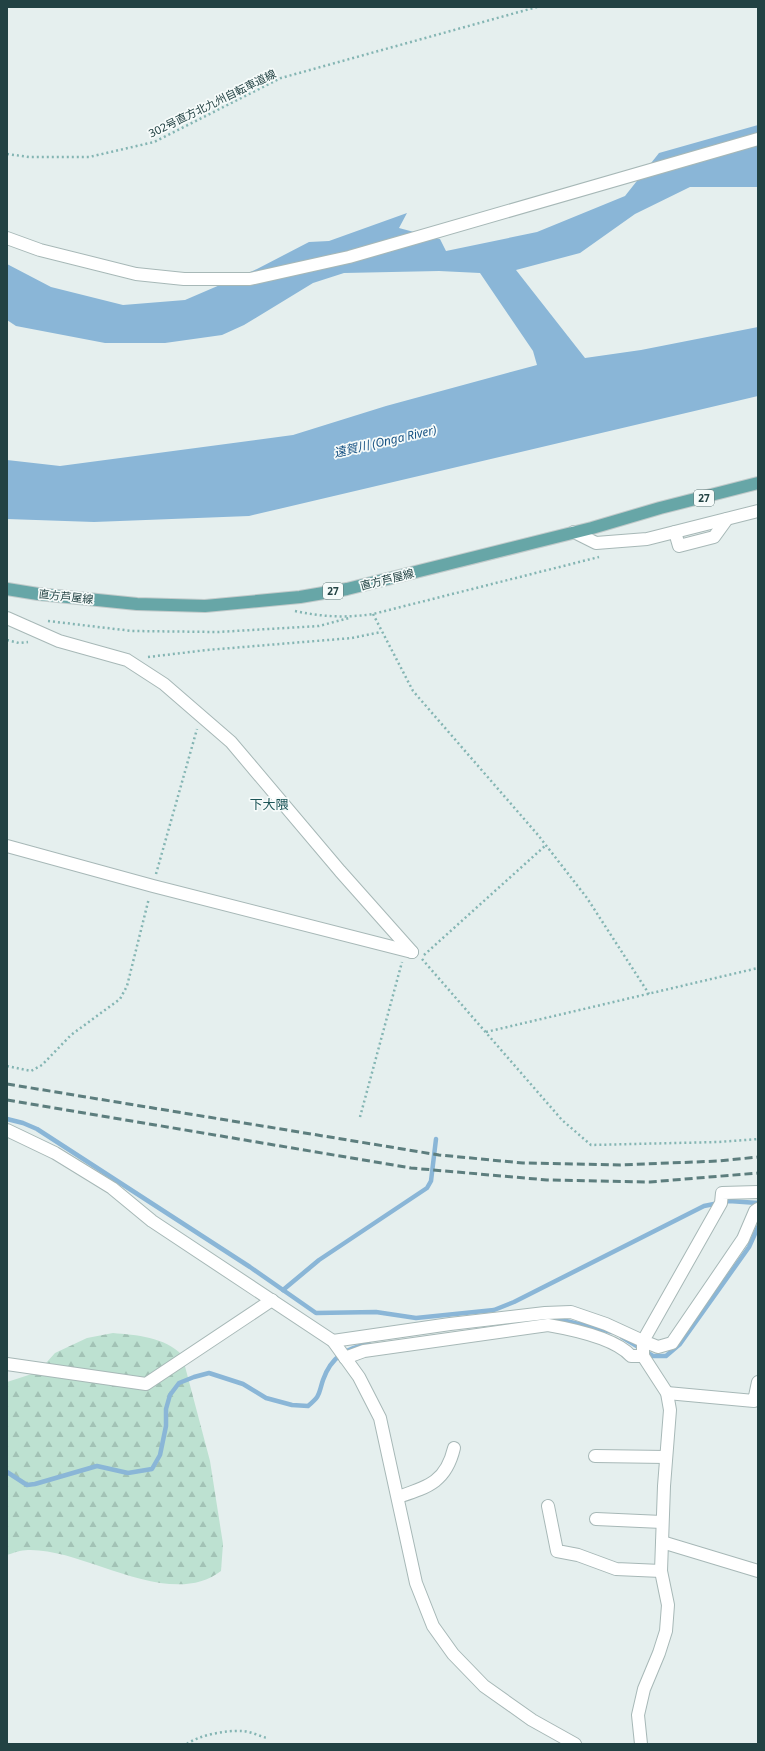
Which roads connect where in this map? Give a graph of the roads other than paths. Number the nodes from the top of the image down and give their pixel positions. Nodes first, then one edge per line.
1 (758, 139) edge
2 (7, 238) edge
3 (758, 484) edge
4 (758, 511) edge
5 (574, 532) junction
6 (7, 589) edge
7 (7, 618) edge
8 (7, 846) edge
9 (7, 1130) edge
10 (758, 1192) edge
11 (758, 1209) edge
12 (272, 1300) junction
13 (486, 1320) junction
14 (488, 1334) junction
15 (333, 1341) junction
16 (643, 1342) junction
17 (643, 1356) junction
18 (345, 1358) junction
19 (7, 1364) edge
20 (758, 1382) edge
21 (667, 1393) junction
22 (454, 1448) dead end
23 (595, 1456) dead end
24 (666, 1457) junction
25 (398, 1497) junction
26 (548, 1506) dead end
27 (596, 1519) dead end
28 (662, 1522) junction
29 (662, 1542) junction
30 (661, 1571) junction
31 (758, 1571) edge
32 (575, 1744) edge
33 (641, 1744) edge

1 - 2 street
3 - 5 main road, 直方芦屋線 / 27
4 - 5 street
5 - 6 main road, 直方芦屋線 / 27
7 - 8 street
9 - 12 street
10 - 16 street
11 - 16 street
12 - 15 street
12 - 19 street
13 - 14 street
13 - 15 street
13 - 16 street
14 - 17 street
14 - 18 street
15 - 18 street
16 - 17 street
17 - 21 street
18 - 25 street
20 - 21 street
21 - 24 street
22 - 25 street
23 - 24 street
24 - 28 street
25 - 32 street
26 - 30 street
27 - 28 street
28 - 29 street
29 - 30 street
29 - 31 street
30 - 33 street

